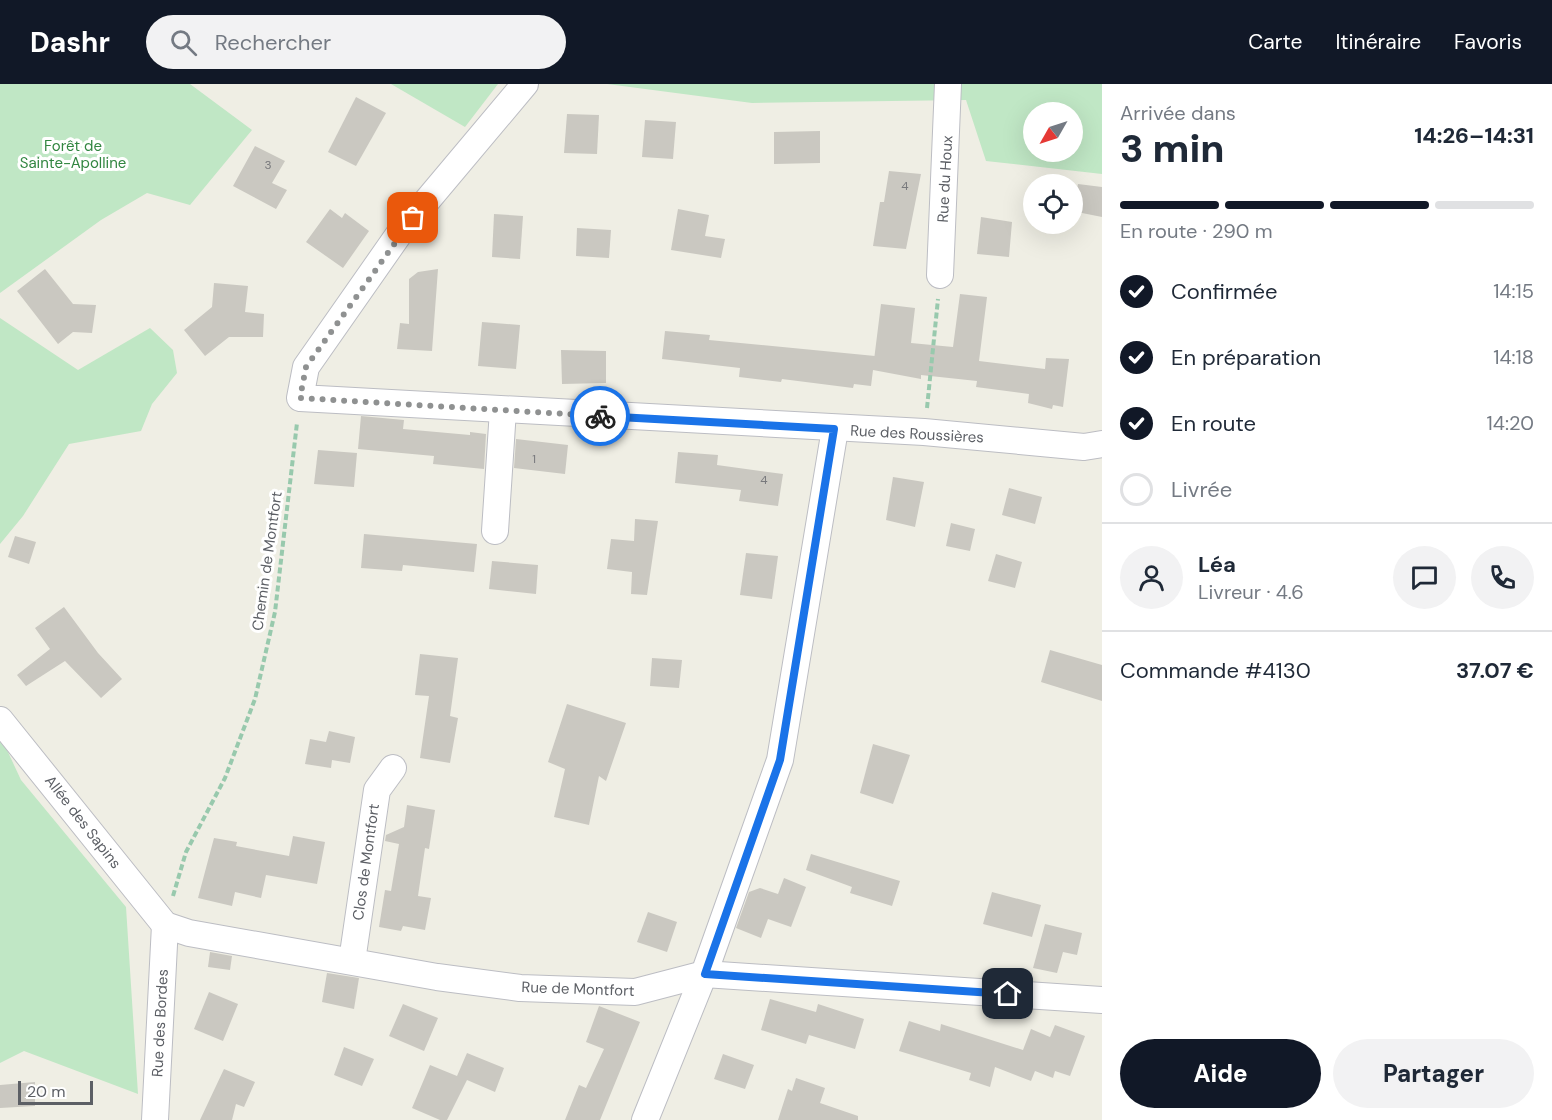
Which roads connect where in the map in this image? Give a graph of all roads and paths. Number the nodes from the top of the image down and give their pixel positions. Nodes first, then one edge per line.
1 (525, 84) edge
2 (948, 84) edge
3 (940, 275) joint
4 (300, 398) junction
5 (503, 410) junction
6 (834, 429) junction
7 (924, 432) junction
8 (1102, 444) edge
9 (495, 531) dead end
10 (0, 720) edge
11 (393, 768) dead end
12 (165, 925) junction
13 (352, 961) junction
14 (705, 974) junction
15 (1102, 1000) edge
16 (155, 1120) edge
17 (645, 1120) edge

1 - 4 street
2 - 3 street, Rue du Houx
3 - 7 path
4 - 5 street, Rue des Roussières
4 - 12 path, Chemin de Montfort
5 - 6 street, Rue des Roussières
5 - 9 street
6 - 7 street, Rue des Roussières
6 - 14 street
7 - 8 street, Rue des Roussières
10 - 12 street, Allée des Sapins
11 - 13 street, Clos de Montfort
12 - 13 street, Rue de Montfort
12 - 16 street, Rue des Bordes
13 - 14 street, Rue de Montfort
14 - 15 street, Rue de Montfort
14 - 17 street

